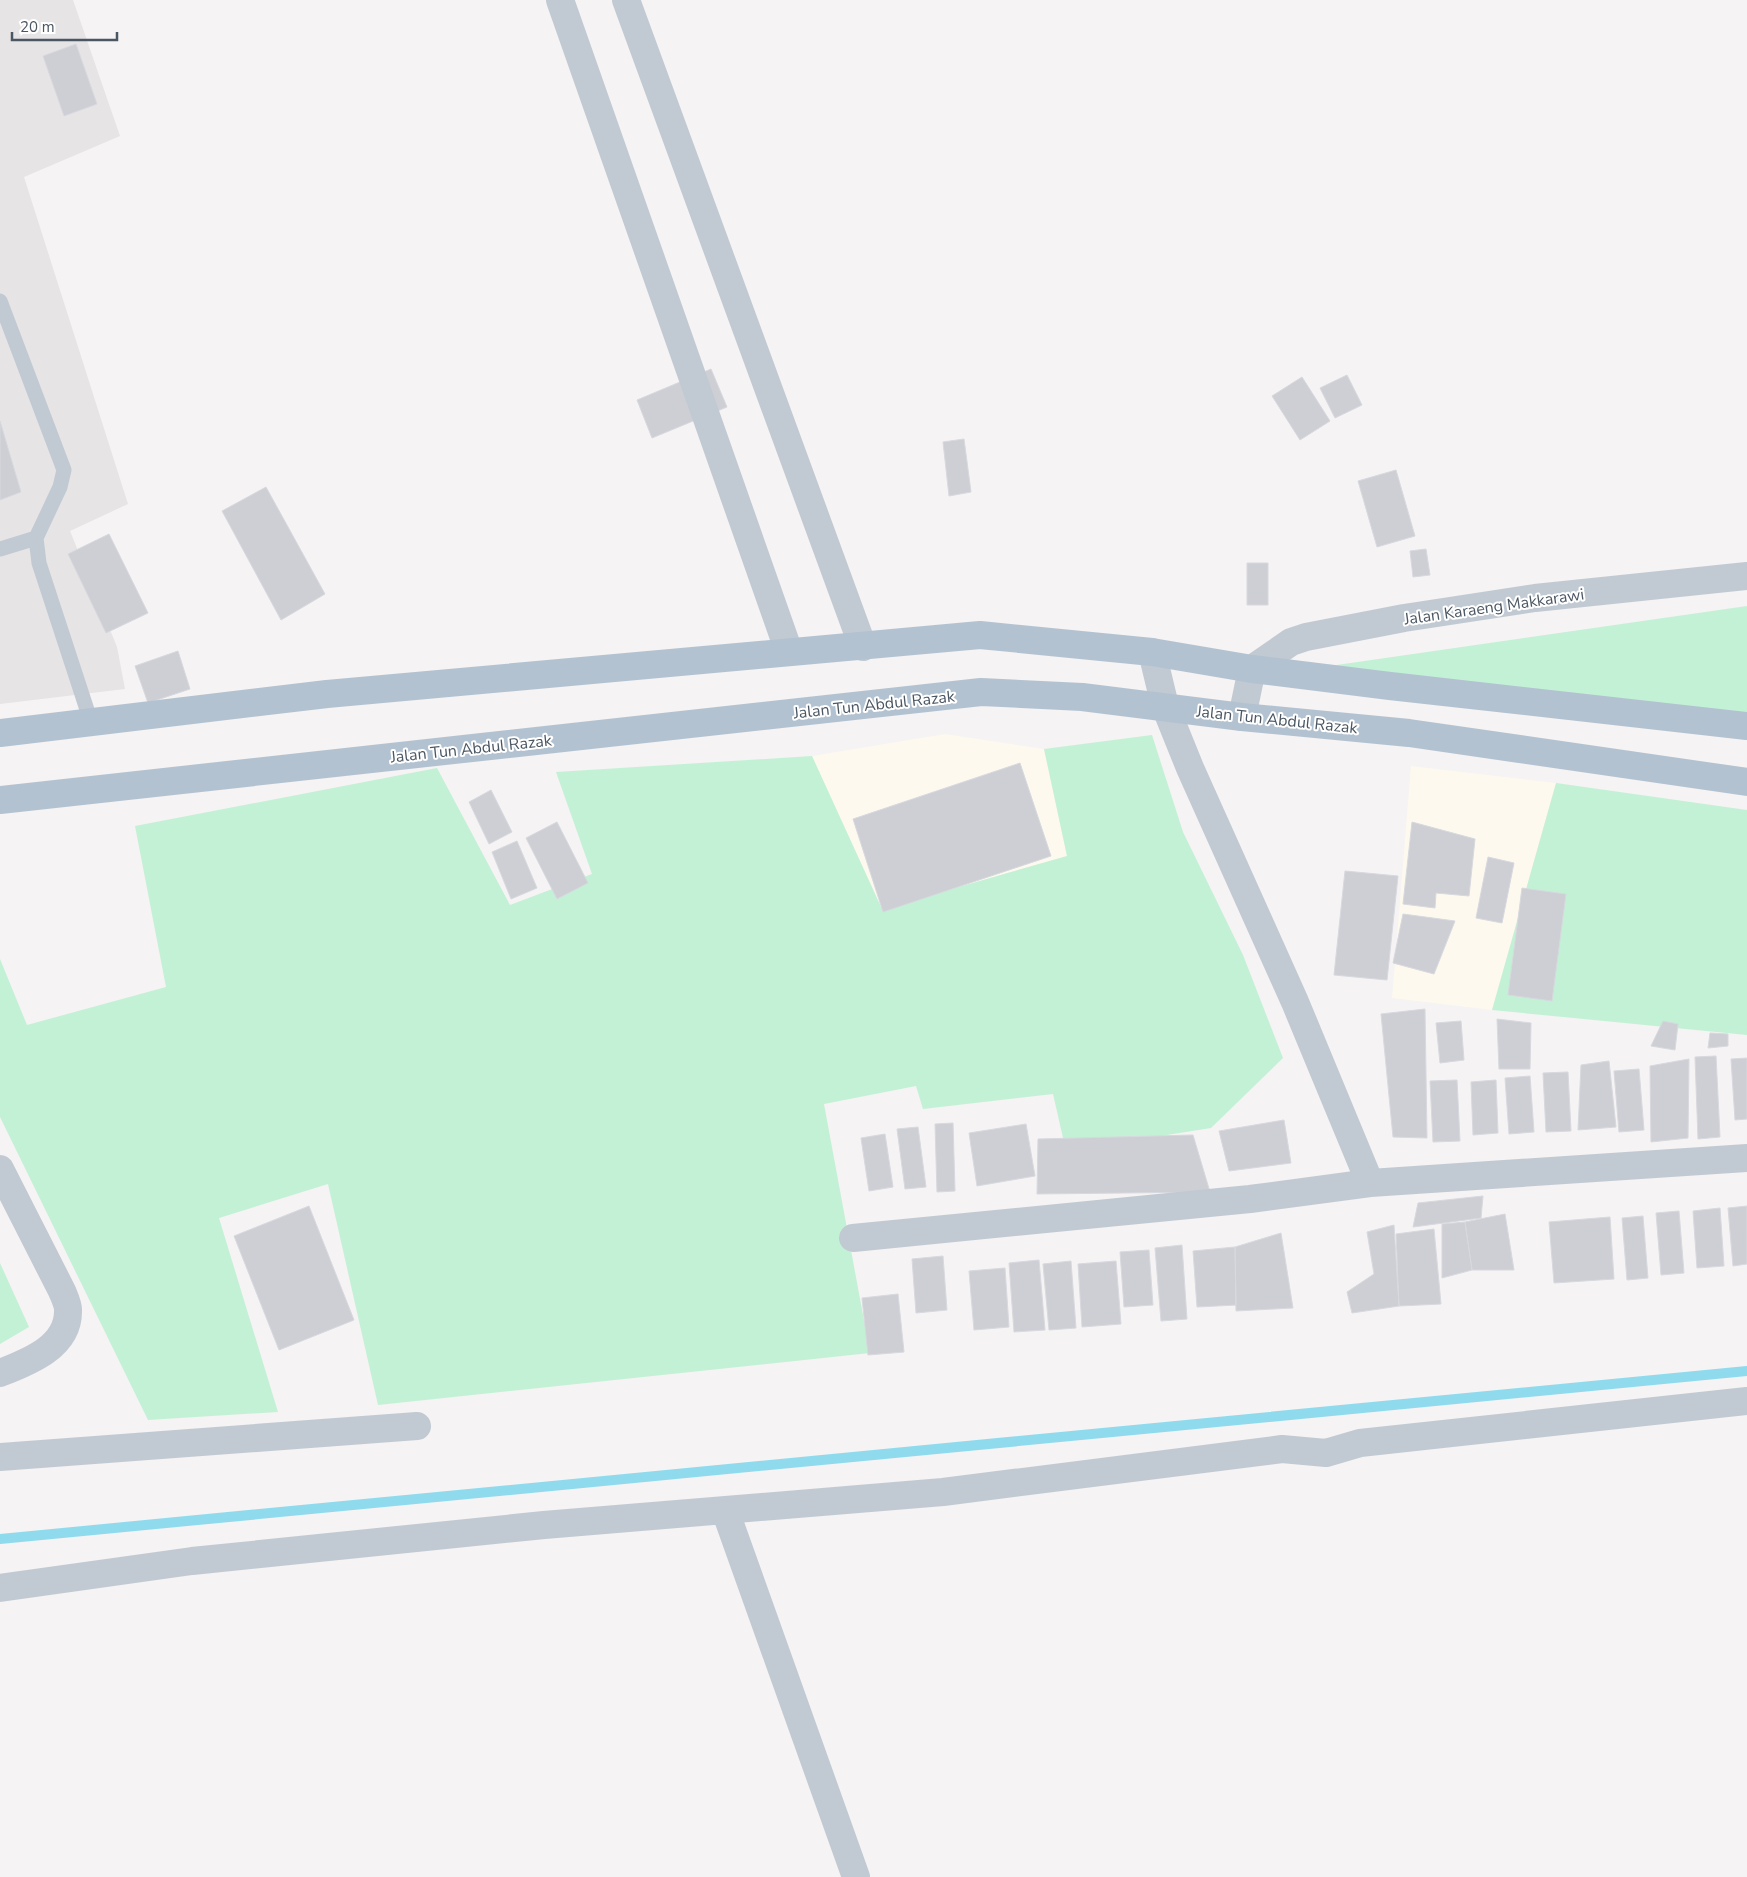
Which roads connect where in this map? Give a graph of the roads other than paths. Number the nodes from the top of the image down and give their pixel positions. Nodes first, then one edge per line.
1 (560, 0) edge
2 (626, 0) edge
3 (0, 301) edge
4 (36, 538) junction
5 (0, 549) edge
6 (1747, 576) edge
7 (863, 647) junction
8 (789, 652) junction
9 (1152, 652) junction
10 (1252, 669) junction
11 (1165, 706) junction
12 (1242, 717) junction
13 (91, 722) junction
14 (1747, 726) edge
15 (0, 733) edge
16 (1747, 782) edge
17 (0, 800) edge
18 (1747, 1158) edge
19 (0, 1169) edge
20 (1370, 1183) junction
21 (853, 1238) dead end
22 (0, 1373) edge
23 (1747, 1401) edge
24 (417, 1426) dead end
25 (0, 1457) edge
26 (725, 1510) junction
27 (0, 1588) edge
28 (856, 1877) edge

1 - 8 street
2 - 7 street
3 - 4 lane
4 - 5 lane
4 - 13 lane
6 - 10 street, Jalan Karaeng Makkarawi
7 - 8 main road
7 - 9 main road
8 - 13 main road
9 - 10 main road
9 - 11 street
10 - 12 street
10 - 14 main road
11 - 12 main road, Jalan Tun Abdul Razak
11 - 17 main road, Jalan Tun Abdul Razak
11 - 20 street
12 - 16 main road, Jalan Tun Abdul Razak
13 - 15 main road
18 - 20 street
19 - 22 street
20 - 21 street
23 - 26 street
24 - 25 street
26 - 27 street
26 - 28 street

